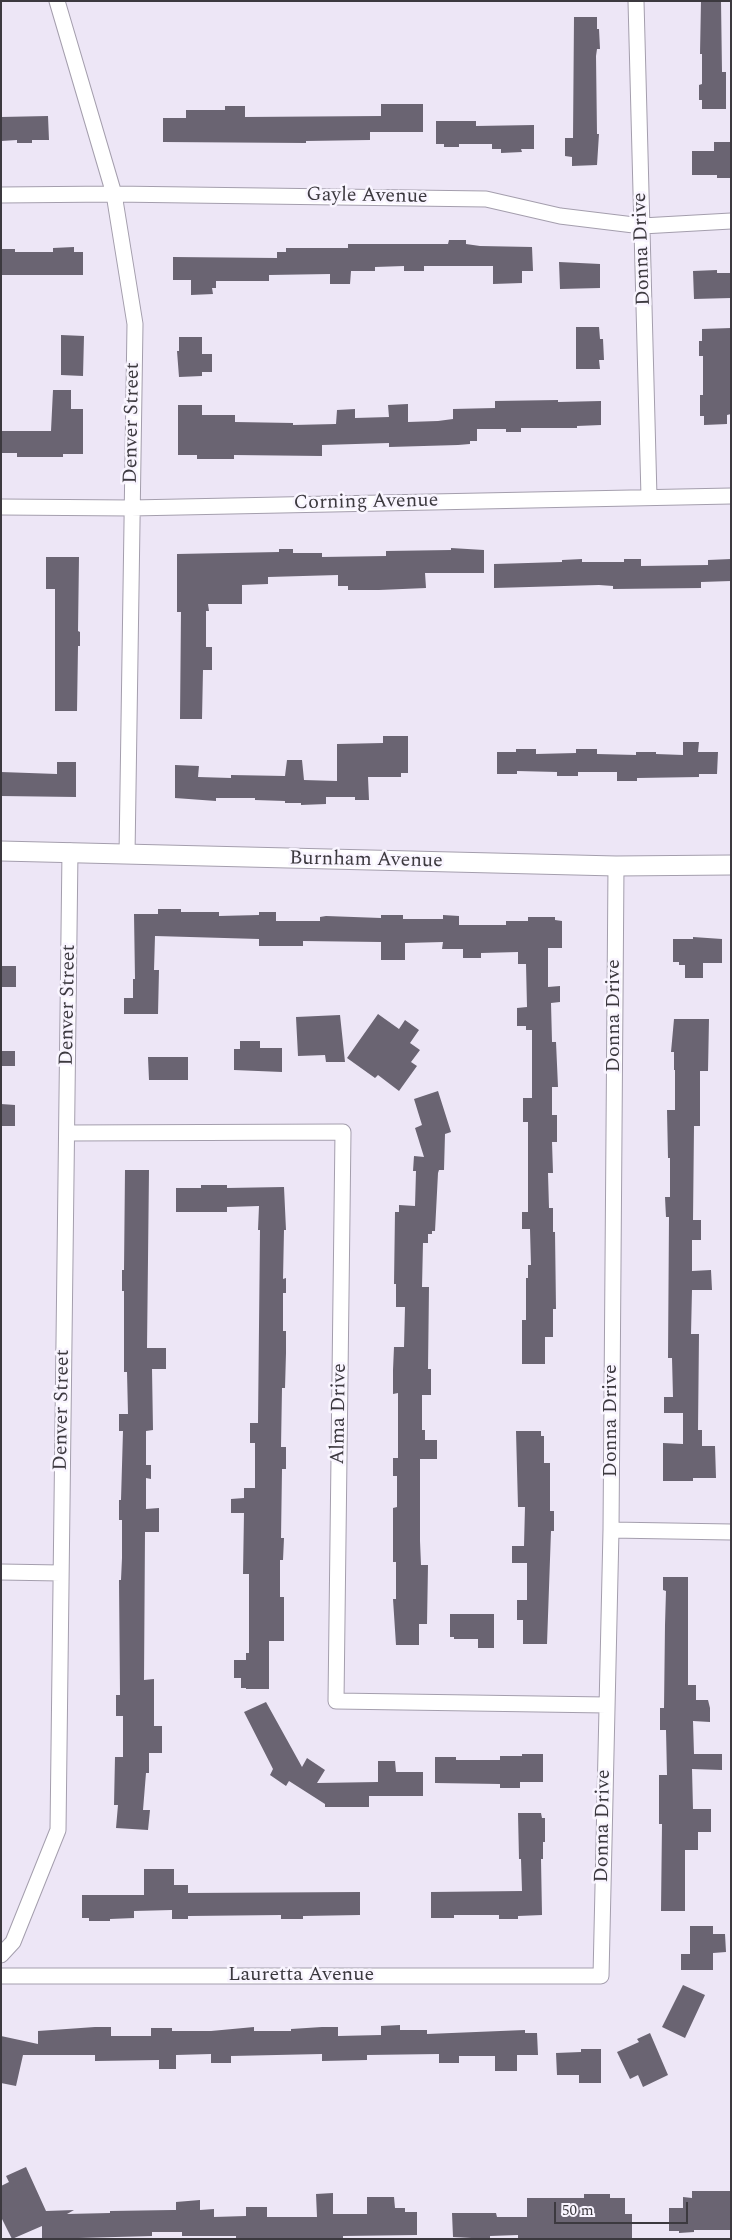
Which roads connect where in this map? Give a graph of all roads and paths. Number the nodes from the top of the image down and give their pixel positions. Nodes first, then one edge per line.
1 (58, 1) edge
2 (636, 1) edge
3 (114, 194) junction
4 (1, 195) edge
5 (731, 221) edge
6 (642, 226) junction
7 (649, 496) junction
8 (731, 496) edge
9 (1, 507) edge
10 (131, 508) junction
11 (1, 851) edge
12 (70, 851) junction
13 (127, 855) junction
14 (616, 866) junction
15 (731, 866) edge
16 (67, 1133) junction
17 (611, 1530) junction
18 (731, 1532) edge
19 (1, 1572) edge
20 (60, 1573) junction
21 (606, 1705) junction
22 (1, 1955) edge
23 (1, 1976) edge
24 (601, 1976) joint

1 - 3 street, Denver Street
2 - 6 street, Donna Drive
3 - 4 street, Gayle Avenue
3 - 6 street, Gayle Avenue
3 - 10 street, Denver Street
5 - 6 street, Gayle Avenue
6 - 7 street, Donna Drive
7 - 8 street, Corning Avenue
7 - 10 street, Corning Avenue
9 - 10 street, Corning Avenue
10 - 13 street, Denver Street
11 - 12 street, Burnham Avenue
12 - 13 street, Burnham Avenue
12 - 16 street, Denver Street
13 - 14 street, Burnham Avenue
14 - 15 street, Burnham Avenue
14 - 17 street, Donna Drive
16 - 20 street, Denver Street
16 - 21 street, Alma Drive
17 - 18 street
17 - 21 street, Donna Drive
19 - 20 street
20 - 22 street, Denver Street
21 - 24 street, Donna Drive
23 - 24 street, Lauretta Avenue

